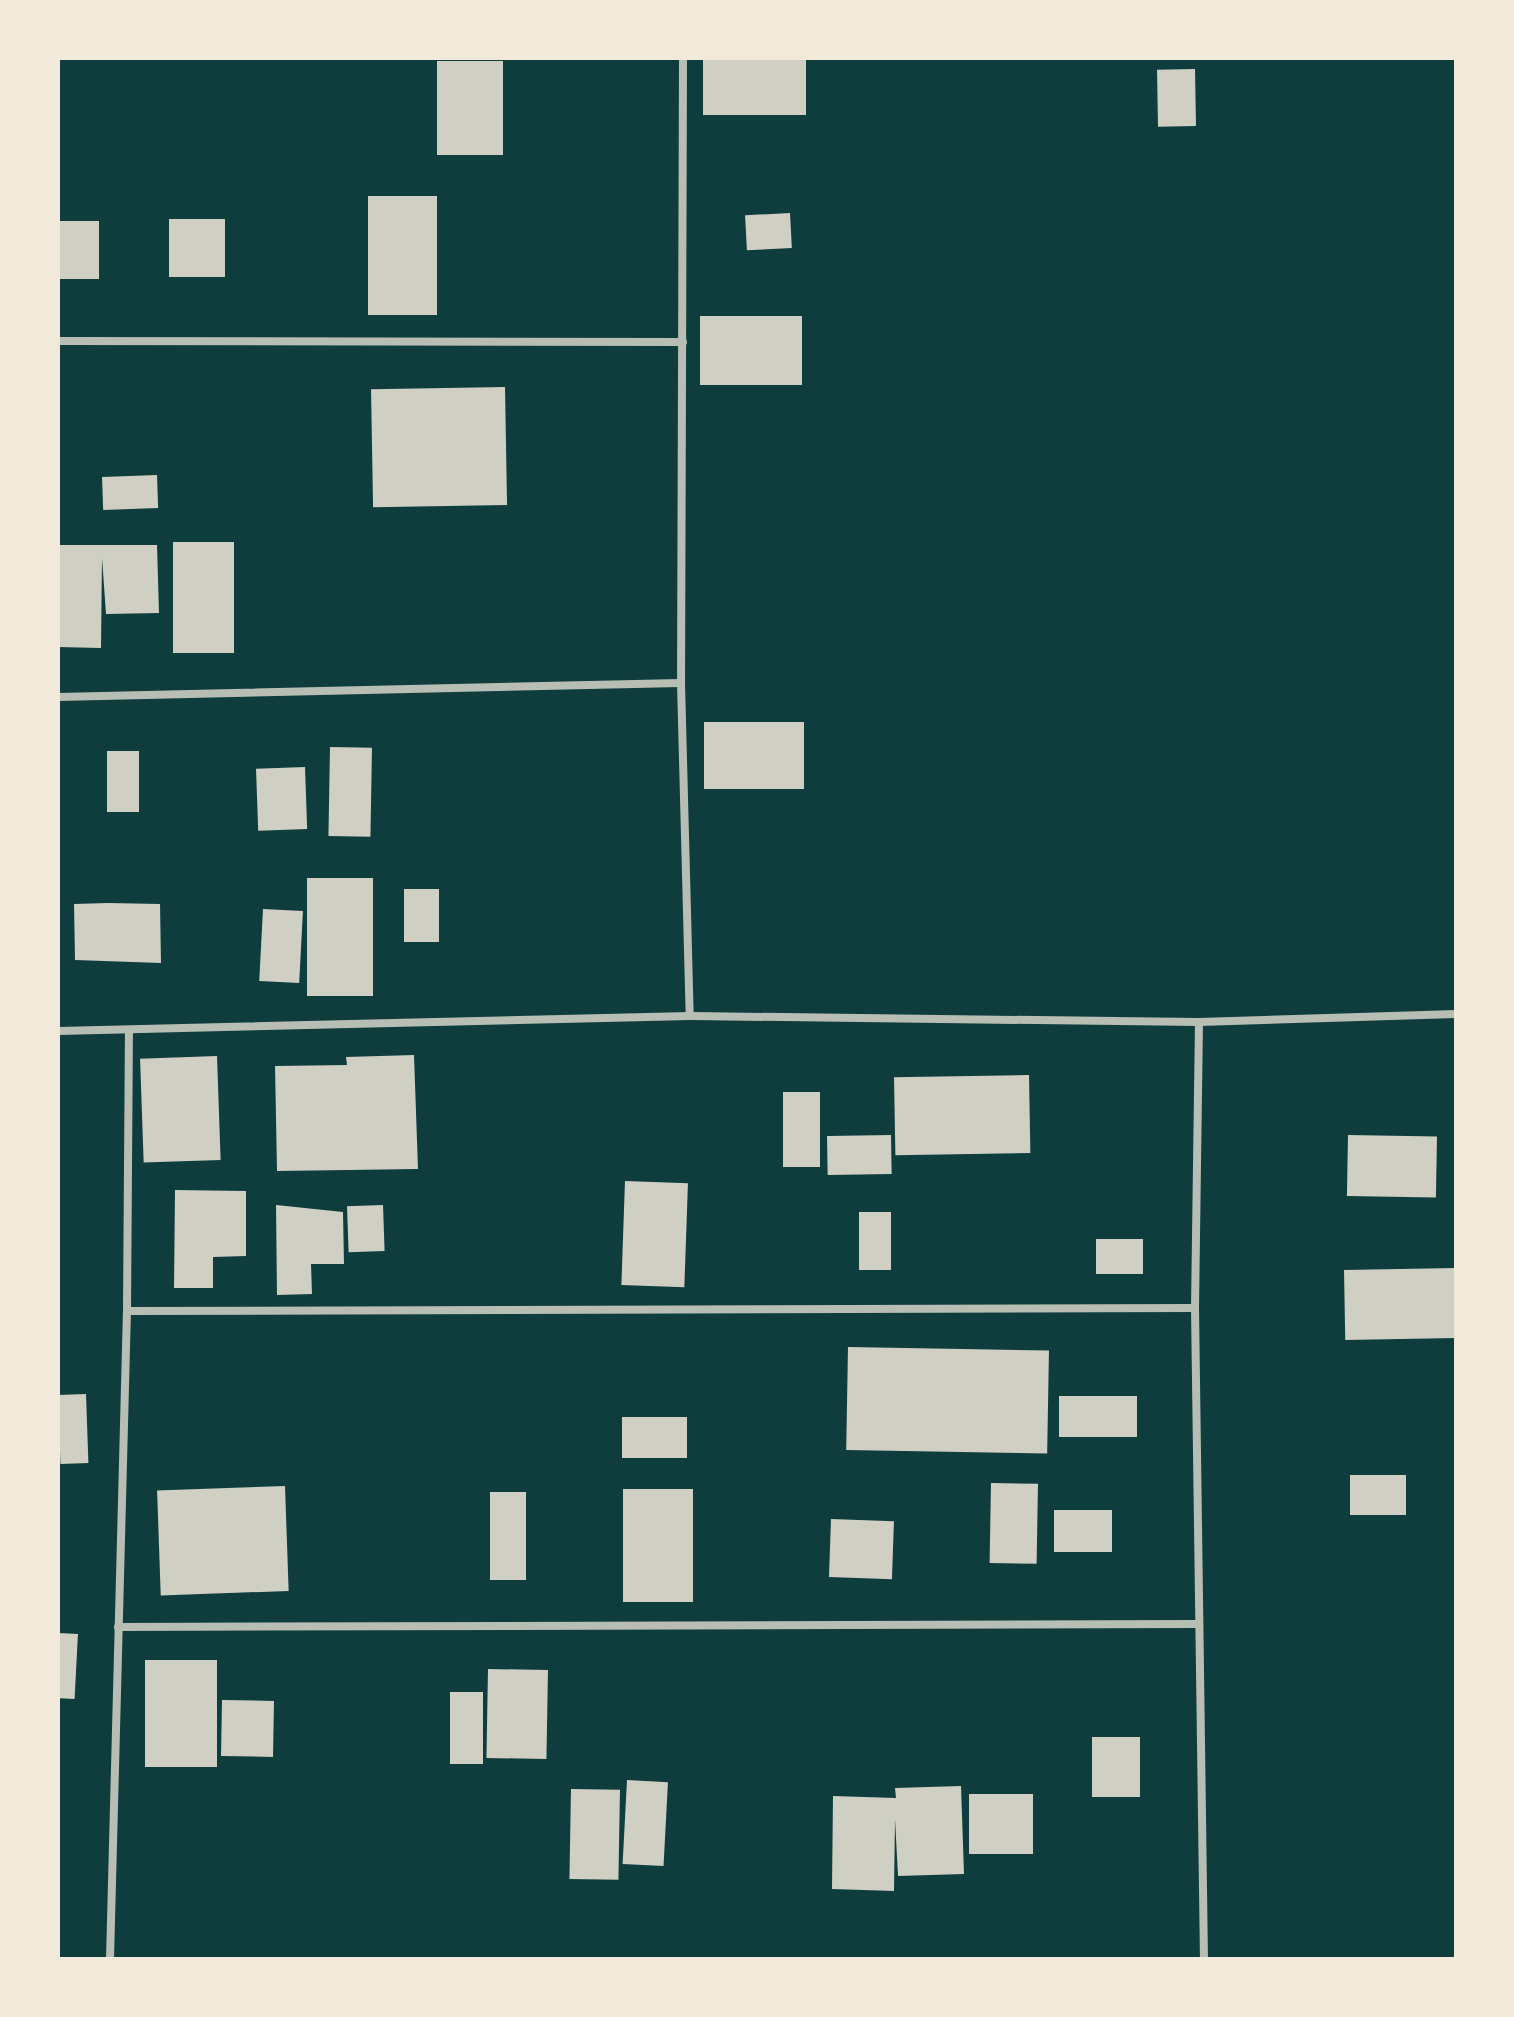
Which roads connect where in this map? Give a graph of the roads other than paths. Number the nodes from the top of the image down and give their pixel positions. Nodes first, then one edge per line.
1 (683, 58) edge
2 (58, 341) edge
3 (683, 342) junction
4 (681, 683) junction
5 (58, 697) edge
6 (1456, 1014) edge
7 (690, 1016) junction
8 (1199, 1022) junction
9 (129, 1030) junction
10 (58, 1031) edge
11 (1195, 1308) junction
12 (127, 1311) junction
13 (1199, 1624) junction
14 (118, 1627) junction
15 (110, 1959) edge
16 (1204, 1959) edge

1 - 3 street
2 - 3 street
3 - 4 street
4 - 5 street
4 - 7 street
6 - 8 street
7 - 8 street
7 - 9 street
8 - 11 street
9 - 10 street
9 - 12 street
11 - 12 street
11 - 13 street
12 - 14 street
13 - 14 street
13 - 16 street
14 - 15 street

